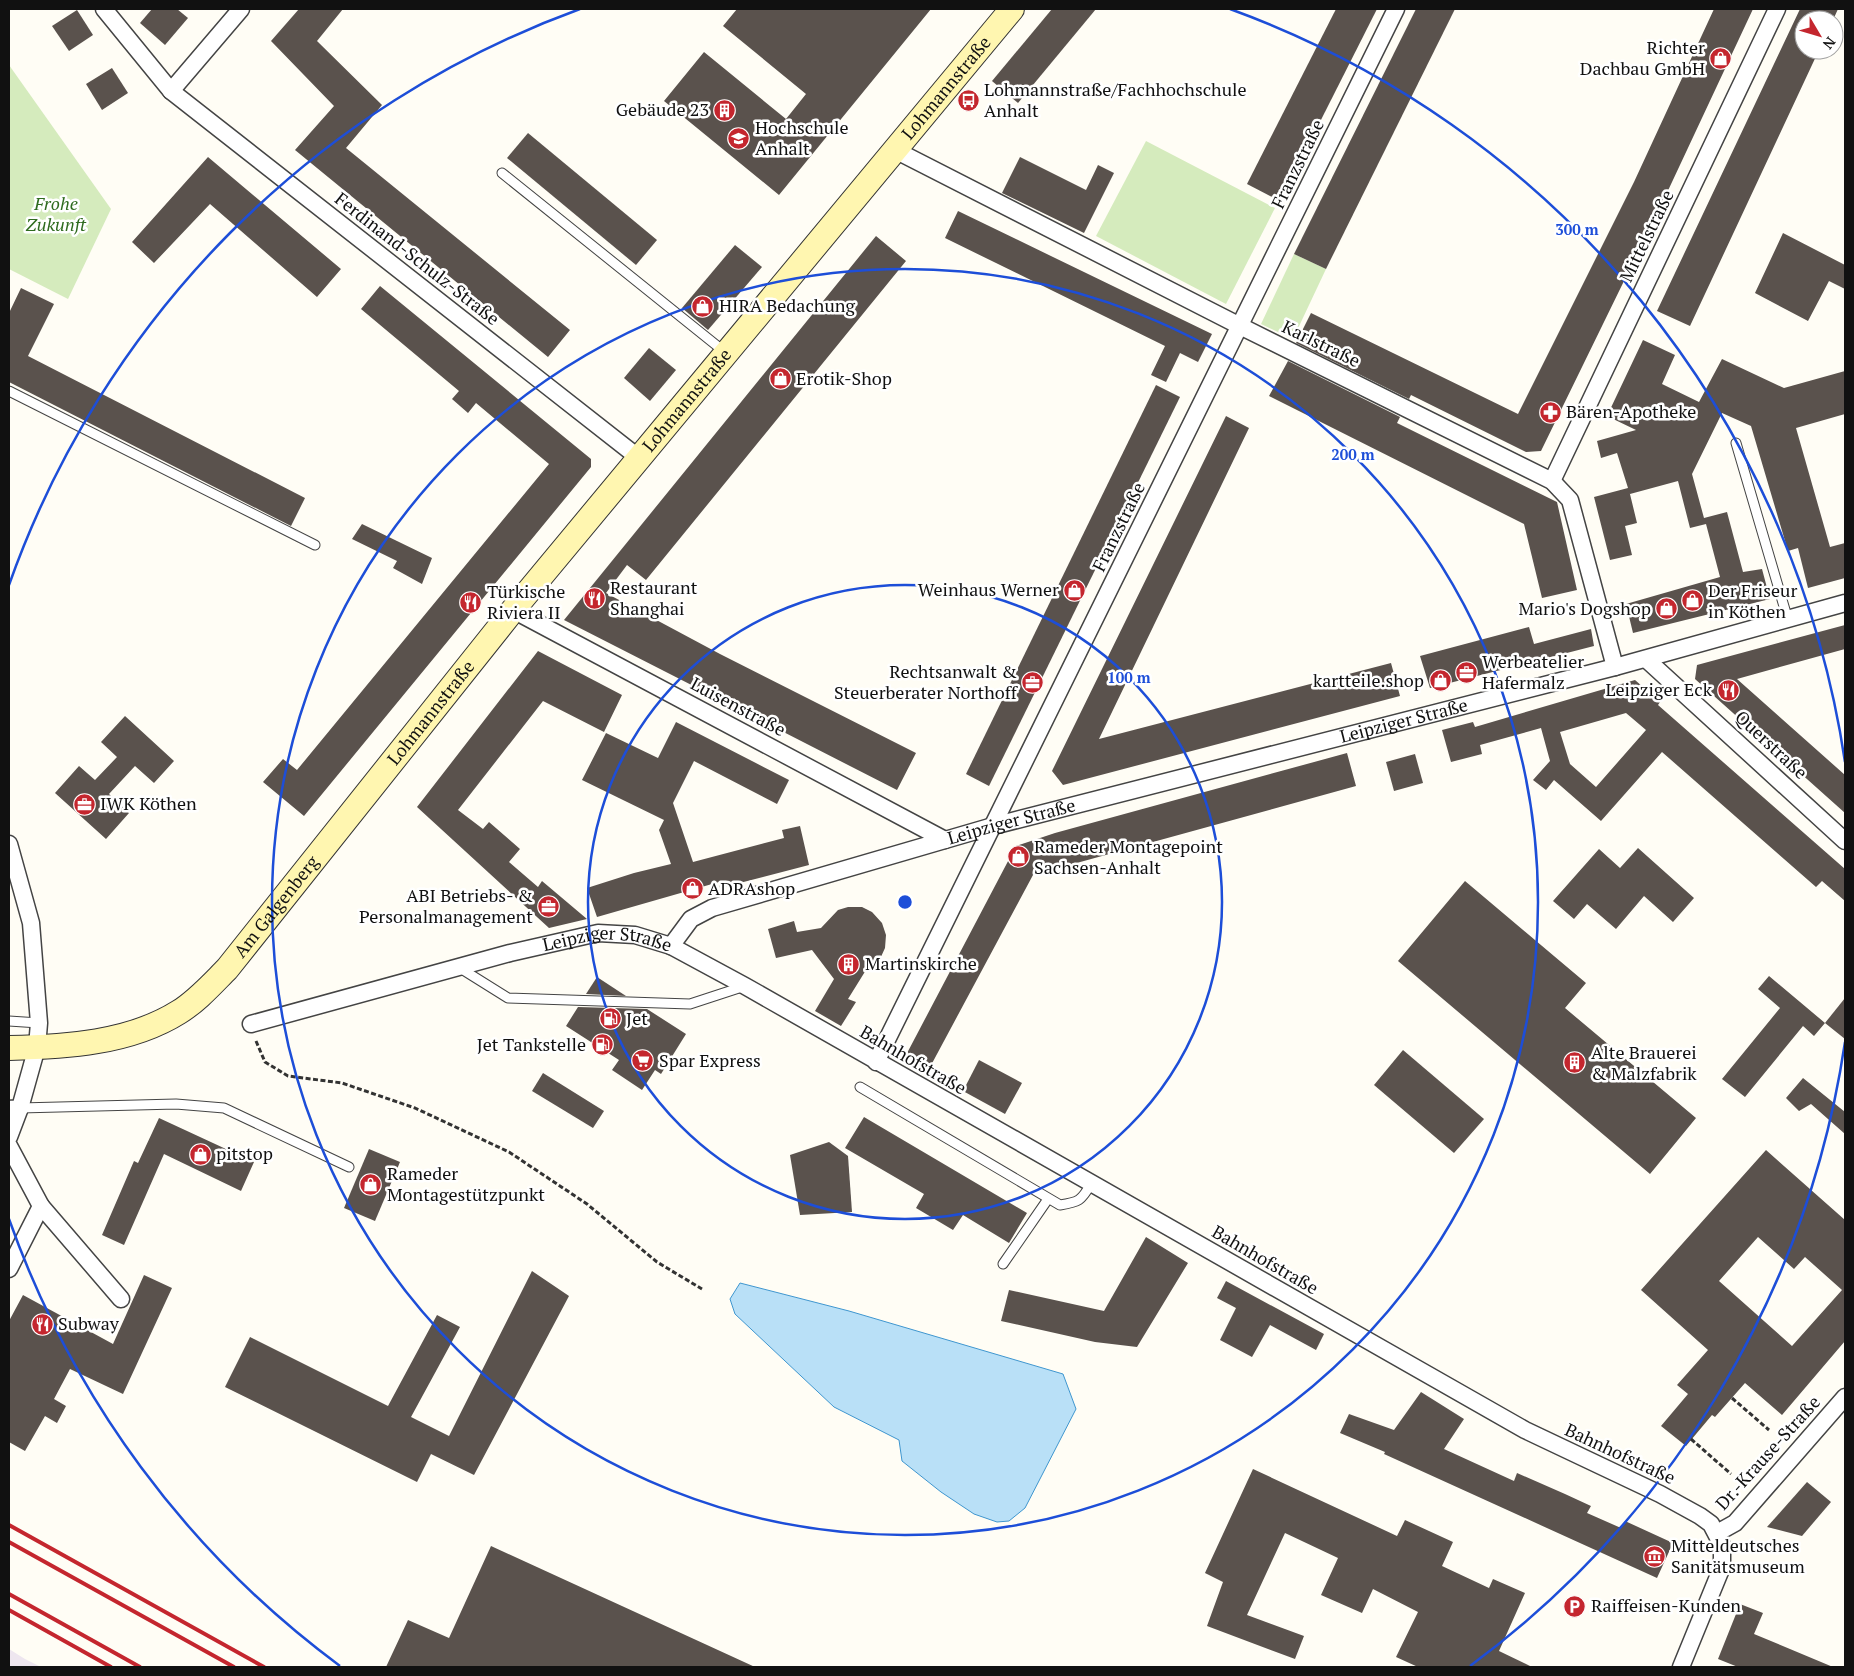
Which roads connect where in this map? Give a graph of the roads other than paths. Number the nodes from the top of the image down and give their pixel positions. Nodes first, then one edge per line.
1 (104, 9) edge
2 (241, 9) edge
3 (1012, 9) edge
4 (1396, 9) edge
5 (1778, 9) edge
6 (171, 91) junction
7 (895, 150) junction
8 (502, 173) dead end
9 (1240, 326) junction
10 (726, 353) junction
11 (9, 391) edge
12 (1736, 443) dead end
13 (639, 458) junction
14 (1552, 481) junction
15 (315, 546) dead end
16 (1845, 603) edge
17 (513, 610) junction
18 (1788, 620) junction
19 (1646, 659) junction
20 (1615, 667) junction
21 (366, 793) joint
22 (993, 826) junction
23 (945, 840) junction
24 (1845, 841) edge
25 (9, 844) edge
26 (16, 886) edge
27 (671, 946) junction
28 (460, 968) junction
29 (745, 986) junction
30 (9, 1021) edge
31 (39, 1023) junction
32 (251, 1024) road end
33 (37, 1047) junction
34 (9, 1048) edge
35 (876, 1062) junction
36 (860, 1087) dead end
37 (15, 1108) edge
38 (9, 1137) edge
39 (9, 1146) edge
40 (349, 1167) dead end
41 (1091, 1184) junction
42 (1048, 1199) junction
43 (41, 1206) junction
44 (1004, 1264) dead end
45 (9, 1269) edge
46 (122, 1298) dead end
47 (1845, 1397) edge
48 (1717, 1534) junction
49 (1681, 1667) edge

1 - 6 street, Ferdinand-Schulz-Straße
2 - 6 street
3 - 7 main road, Lohmannstraße
4 - 9 street, Franzstraße
5 - 14 street, Mittelstraße
6 - 13 street, Ferdinand-Schulz-Straße
7 - 9 street, Karlstraße
7 - 10 main road, Lohmannstraße
8 - 10 lane
9 - 14 street, Karlstraße
9 - 22 street, Franzstraße
10 - 13 main road, Lohmannstraße
11 - 15 lane
12 - 18 lane
13 - 17 main road, Lohmannstraße
14 - 20 street, Karlstraße
16 - 18 street, Leipziger Straße
17 - 21 main road, Lohmannstraße
17 - 23 street, Luisenstraße
18 - 19 street, Leipziger Straße
19 - 20 street, Leipziger Straße
19 - 24 street, Querstraße
20 - 22 street, Leipziger Straße
21 - 33 main road, Am Galgenberg
22 - 23 street, Leipziger Straße
22 - 35 street, Franzstraße
23 - 27 street, Leipziger Straße
25 - 26 street
26 - 31 street
27 - 28 street, Leipziger Straße
27 - 29 street, Bahnhofstraße
28 - 29 lane
28 - 32 street, Leipziger Straße
29 - 35 street, Bahnhofstraße
30 - 31 lane
31 - 33 street
33 - 34 main road
33 - 37 street
35 - 41 street, Bahnhofstraße
36 - 42 lane
37 - 38 street
37 - 40 lane
39 - 43 street
41 - 42 lane
41 - 48 street, Bahnhofstraße
42 - 44 lane
43 - 45 street
43 - 46 street
47 - 48 street, Dr.-Krause-Straße
48 - 49 street

